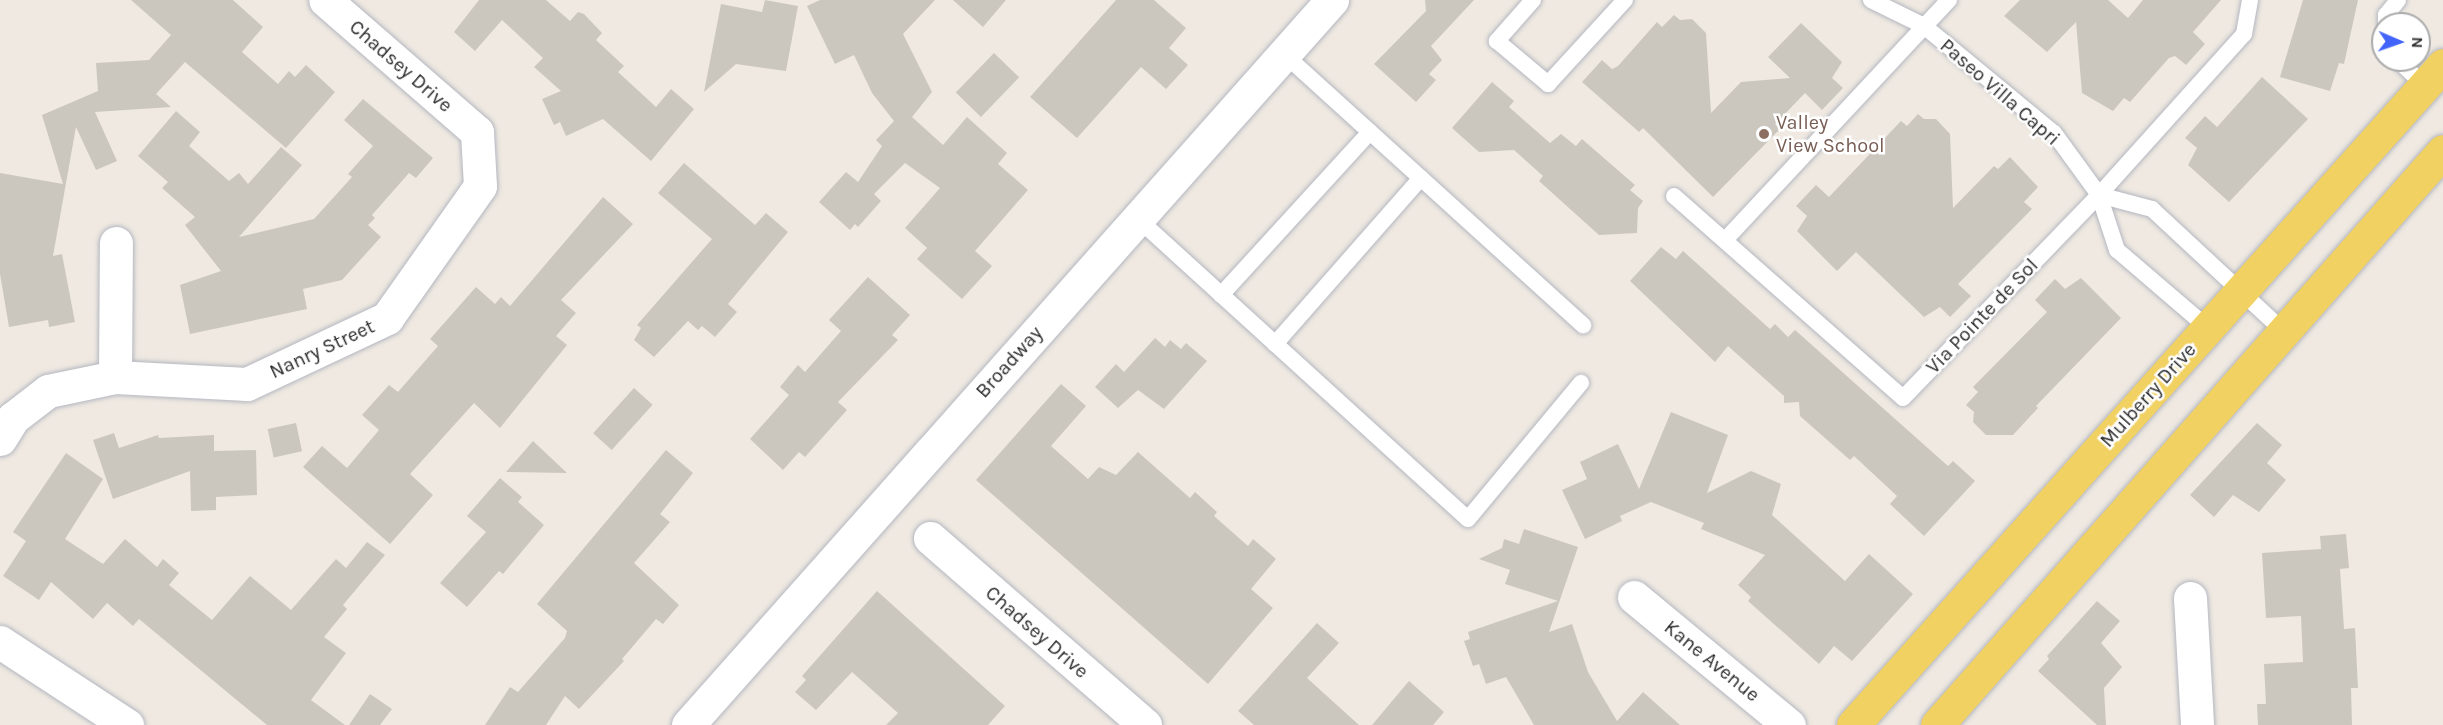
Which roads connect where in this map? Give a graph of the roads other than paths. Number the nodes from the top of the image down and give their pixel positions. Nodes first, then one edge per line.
1 (325, 0) edge
2 (1332, 0) edge
3 (1533, 0) edge
4 (1625, 0) edge
5 (1871, 0) edge
6 (1948, 0) edge
7 (2250, 0) edge
8 (2398, 0) edge
9 (2388, 12) edge
10 (1924, 26) junction
11 (1284, 54) junction
12 (2434, 75) edge
13 (477, 132) joint
14 (1370, 132) junction
15 (2443, 151) edge
16 (1421, 178) junction
17 (2099, 195) junction
18 (1674, 196) dead end
19 (1137, 218) junction
20 (1726, 239) junction
21 (116, 243) dead end
22 (2242, 291) junction
23 (1221, 295) junction
24 (1583, 325) dead end
25 (2208, 328) junction
26 (2282, 330) junction
27 (1275, 344) junction
28 (115, 377) junction
29 (1581, 383) dead end
30 (0, 439) edge
31 (930, 538) dead end
32 (1634, 597) dead end
33 (2190, 598) dead end
34 (0, 642) edge
35 (127, 725) edge
36 (688, 725) edge
37 (1145, 725) edge
38 (1789, 725) edge
39 (1853, 725) edge
40 (1937, 725) edge
41 (2197, 725) edge

1 - 13 street, Chadsey Drive
2 - 11 street, Broadway
3 - 4 lane
5 - 10 lane, Paseo Villa Capri
6 - 10 lane
7 - 17 lane, Via Pointe de Sol
8 - 9 lane
10 - 17 lane, Paseo Villa Capri
10 - 20 lane
11 - 14 lane
11 - 19 street, Broadway
12 - 22 main road, Mulberry Drive
13 - 28 street, Nanry Street
14 - 16 lane
14 - 23 lane
15 - 26 main road
16 - 24 lane
16 - 27 lane
17 - 20 lane, Via Pointe de Sol
17 - 22 lane
17 - 25 lane, Paseo Villa Capri
18 - 20 lane, Via Pointe de Sol
19 - 23 lane
19 - 36 street, Broadway
21 - 28 street
22 - 25 main road, Mulberry Drive
22 - 26 lane
23 - 27 lane
25 - 39 main road, Mulberry Drive
26 - 40 main road
27 - 29 lane
28 - 30 street, Nanry Street
31 - 37 street, Chadsey Drive
32 - 38 street, Kane Avenue
33 - 41 street
34 - 35 street

